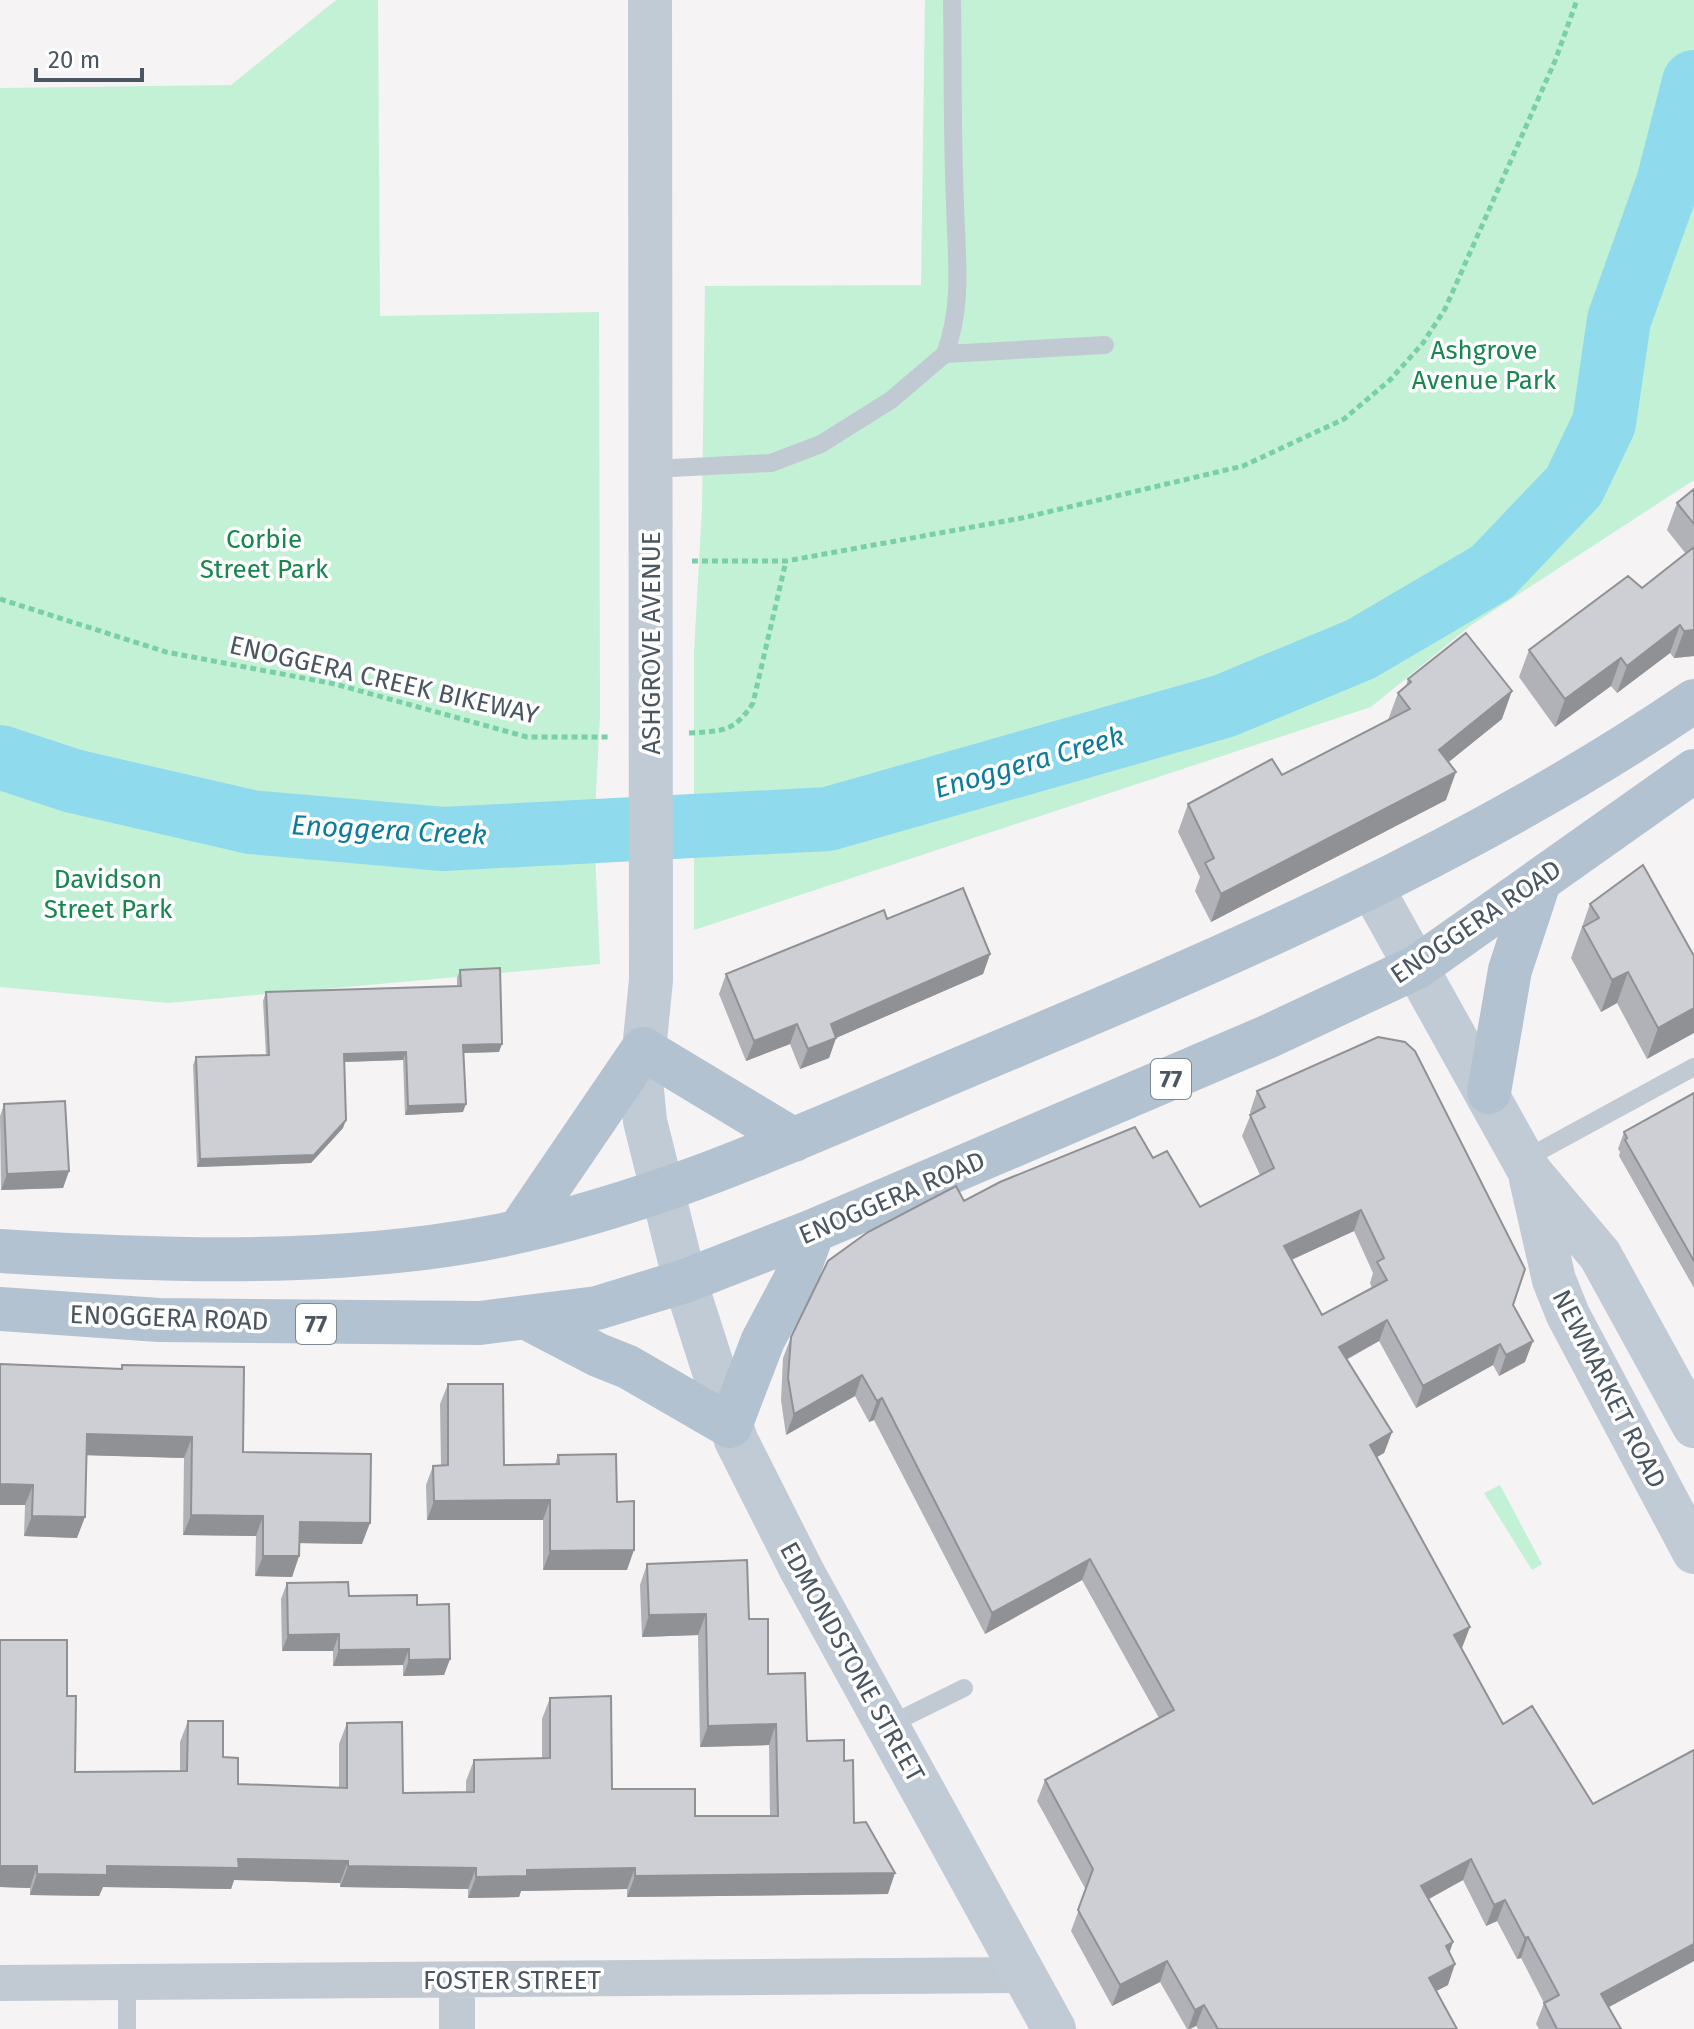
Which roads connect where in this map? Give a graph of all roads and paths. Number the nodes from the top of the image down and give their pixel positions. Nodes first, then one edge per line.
1 (650, 0) edge
2 (952, 0) edge
3 (1577, 0) edge
4 (1105, 345) dead end
5 (945, 354) junction
6 (653, 469) junction
7 (692, 561) dead end
8 (786, 561) junction
9 (0, 599) edge
10 (1694, 701) edge
11 (677, 733) dead end
12 (618, 736) dead end
13 (1694, 771) edge
14 (1539, 882) junction
15 (1372, 888) junction
16 (1417, 967) junction
17 (643, 1049) junction
18 (1694, 1067) edge
19 (1489, 1092) junction
20 (794, 1140) junction
21 (1527, 1166) junction
22 (661, 1191) junction
23 (519, 1231) junction
24 (813, 1231) junction
25 (0, 1251) edge
26 (685, 1281) junction
27 (0, 1309) edge
28 (529, 1319) junction
29 (1687, 1398) edge
30 (730, 1426) junction
31 (1694, 1552) edge
32 (964, 1688) dead end
33 (887, 1726) junction
34 (1025, 1975) junction
35 (457, 1980) junction
36 (127, 1982) junction
37 (0, 1983) edge
38 (127, 2029) edge
39 (457, 2029) edge
40 (1054, 2029) edge

1 - 6 main road, ASHGROVE AVENUE
2 - 5 lane
3 - 8 path
4 - 5 lane
5 - 6 lane
6 - 17 main road, ASHGROVE AVENUE
7 - 8 path
8 - 11 path
9 - 12 path, ENOGGERA CREEK BIKEWAY
10 - 15 main road
13 - 14 main road, ENOGGERA ROAD / 77
14 - 16 main road, ENOGGERA ROAD / 77
14 - 19 main road
15 - 16 main road, NEWMARKET ROAD
15 - 20 main road
16 - 19 main road, NEWMARKET ROAD
16 - 24 main road, ENOGGERA ROAD / 77
17 - 20 main road
17 - 22 main road, ASHGROVE AVENUE
17 - 23 main road
18 - 21 lane
19 - 21 main road, NEWMARKET ROAD
20 - 22 main road
21 - 29 main road, NEWMARKET ROAD
21 - 31 main road, NEWMARKET ROAD
22 - 23 main road
22 - 26 main road, ASHGROVE AVENUE
23 - 25 main road
24 - 26 main road, ENOGGERA ROAD / 77
24 - 30 main road
26 - 28 main road, ENOGGERA ROAD / 77
26 - 30 main road, EDMONDSTONE STREET
27 - 28 main road, ENOGGERA ROAD / 77
28 - 30 main road
30 - 33 main road, EDMONDSTONE STREET
32 - 33 lane
33 - 34 main road, EDMONDSTONE STREET
34 - 35 street, FOSTER STREET
34 - 40 main road, EDMONDSTONE STREET
35 - 36 street, FOSTER STREET
35 - 39 street
36 - 37 street, FOSTER STREET
36 - 38 lane

